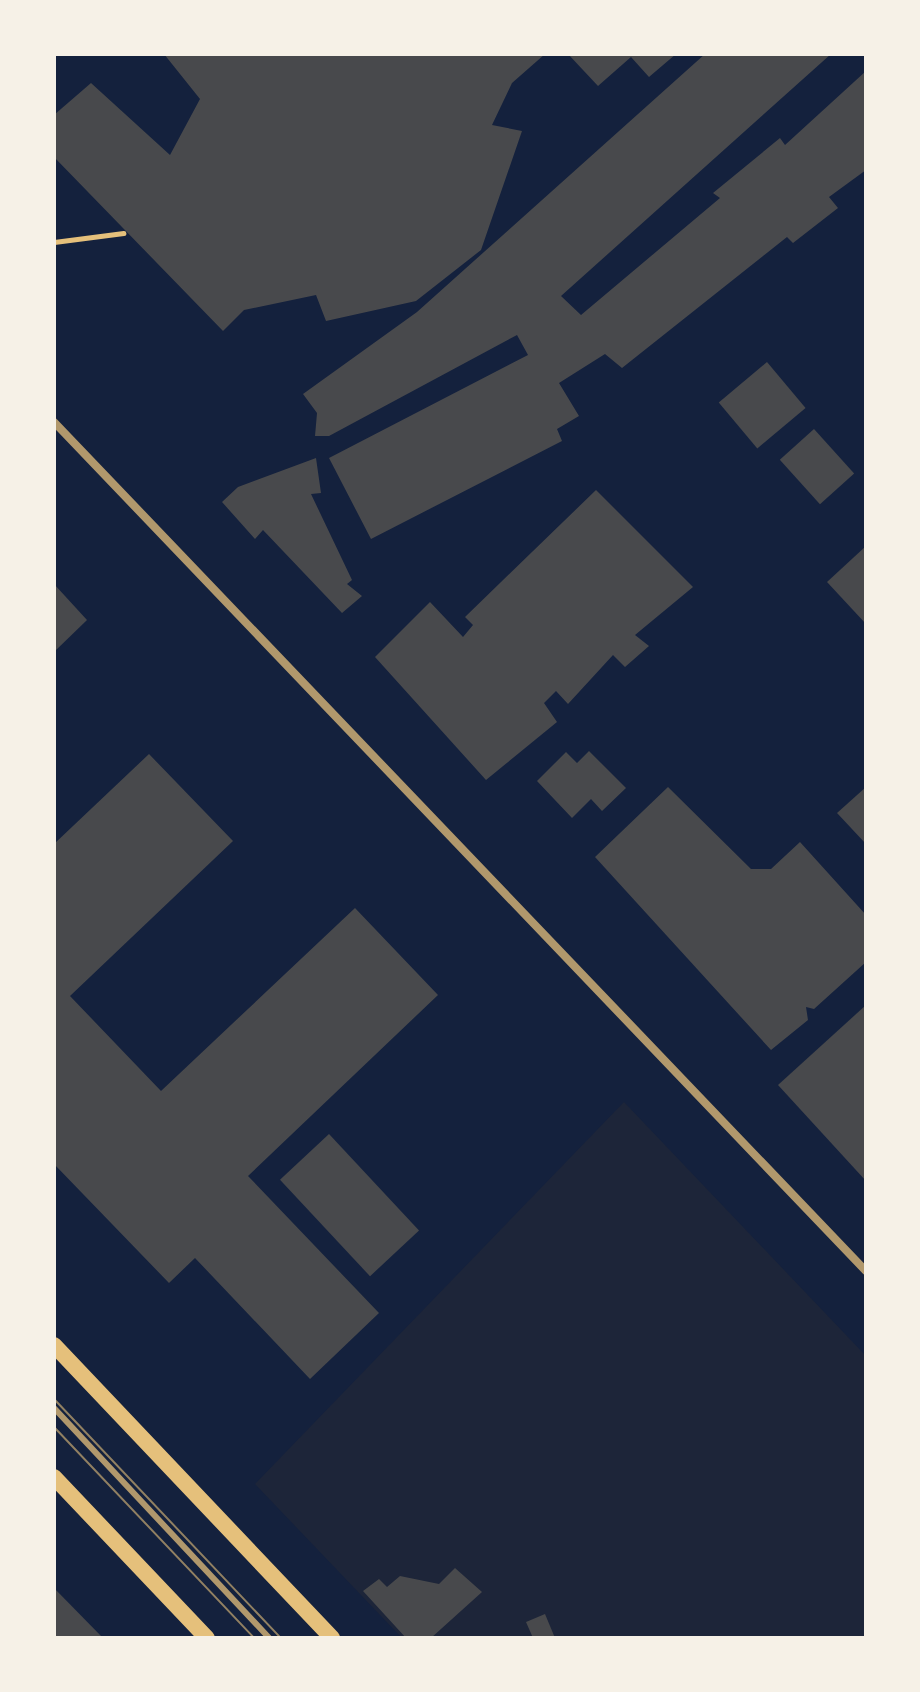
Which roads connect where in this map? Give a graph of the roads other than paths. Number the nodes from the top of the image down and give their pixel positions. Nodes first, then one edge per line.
1 (54, 422) edge
2 (866, 1271) edge
3 (54, 1345) edge
4 (54, 1408) edge
5 (54, 1477) edge
6 (207, 1638) edge
7 (269, 1638) edge
8 (332, 1638) edge

1 - 2 street
3 - 8 main road
4 - 7 lane
5 - 6 main road

